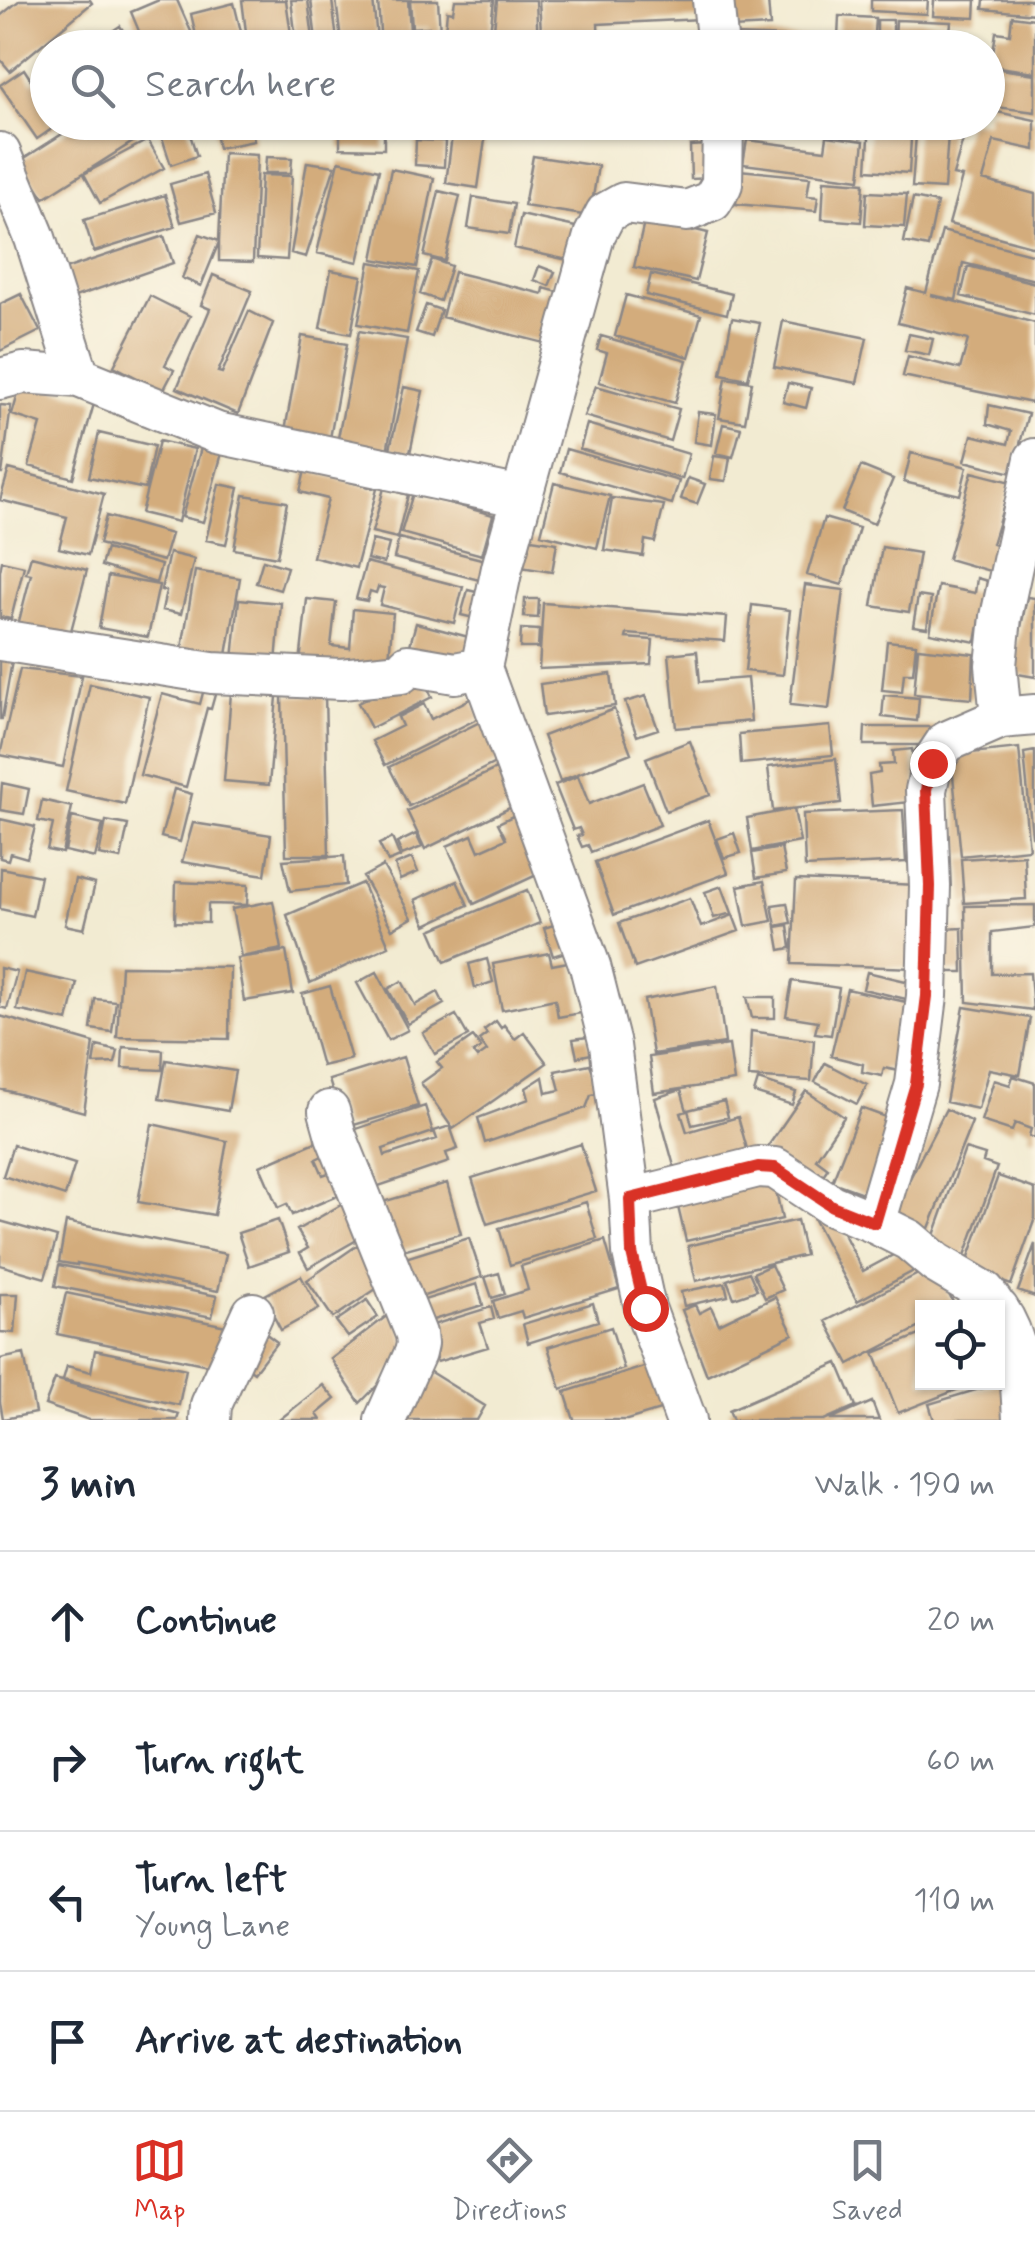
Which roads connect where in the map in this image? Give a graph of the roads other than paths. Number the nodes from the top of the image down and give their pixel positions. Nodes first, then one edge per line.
1 (713, 0) edge
2 (716, 30) edge
3 (723, 140) edge
4 (0, 153) edge
5 (79, 377) junction
6 (0, 380) edge
7 (1035, 459) edge
8 (521, 497) junction
9 (0, 640) edge
10 (481, 668) junction
11 (1018, 716) edge
12 (329, 1111) dead end
13 (630, 1199) junction
14 (875, 1223) junction
15 (991, 1300) edge
16 (253, 1313) dead end
17 (1005, 1321) edge
18 (210, 1420) edge
19 (386, 1420) edge
20 (686, 1420) edge
21 (1023, 1420) edge

1 - 2 street
3 - 8 street
4 - 5 street
5 - 6 street
5 - 8 street
7 - 11 street
8 - 10 street
9 - 10 street
10 - 13 street
11 - 14 street
12 - 19 street
13 - 14 street
13 - 20 street
14 - 15 street
16 - 18 street
17 - 21 street

